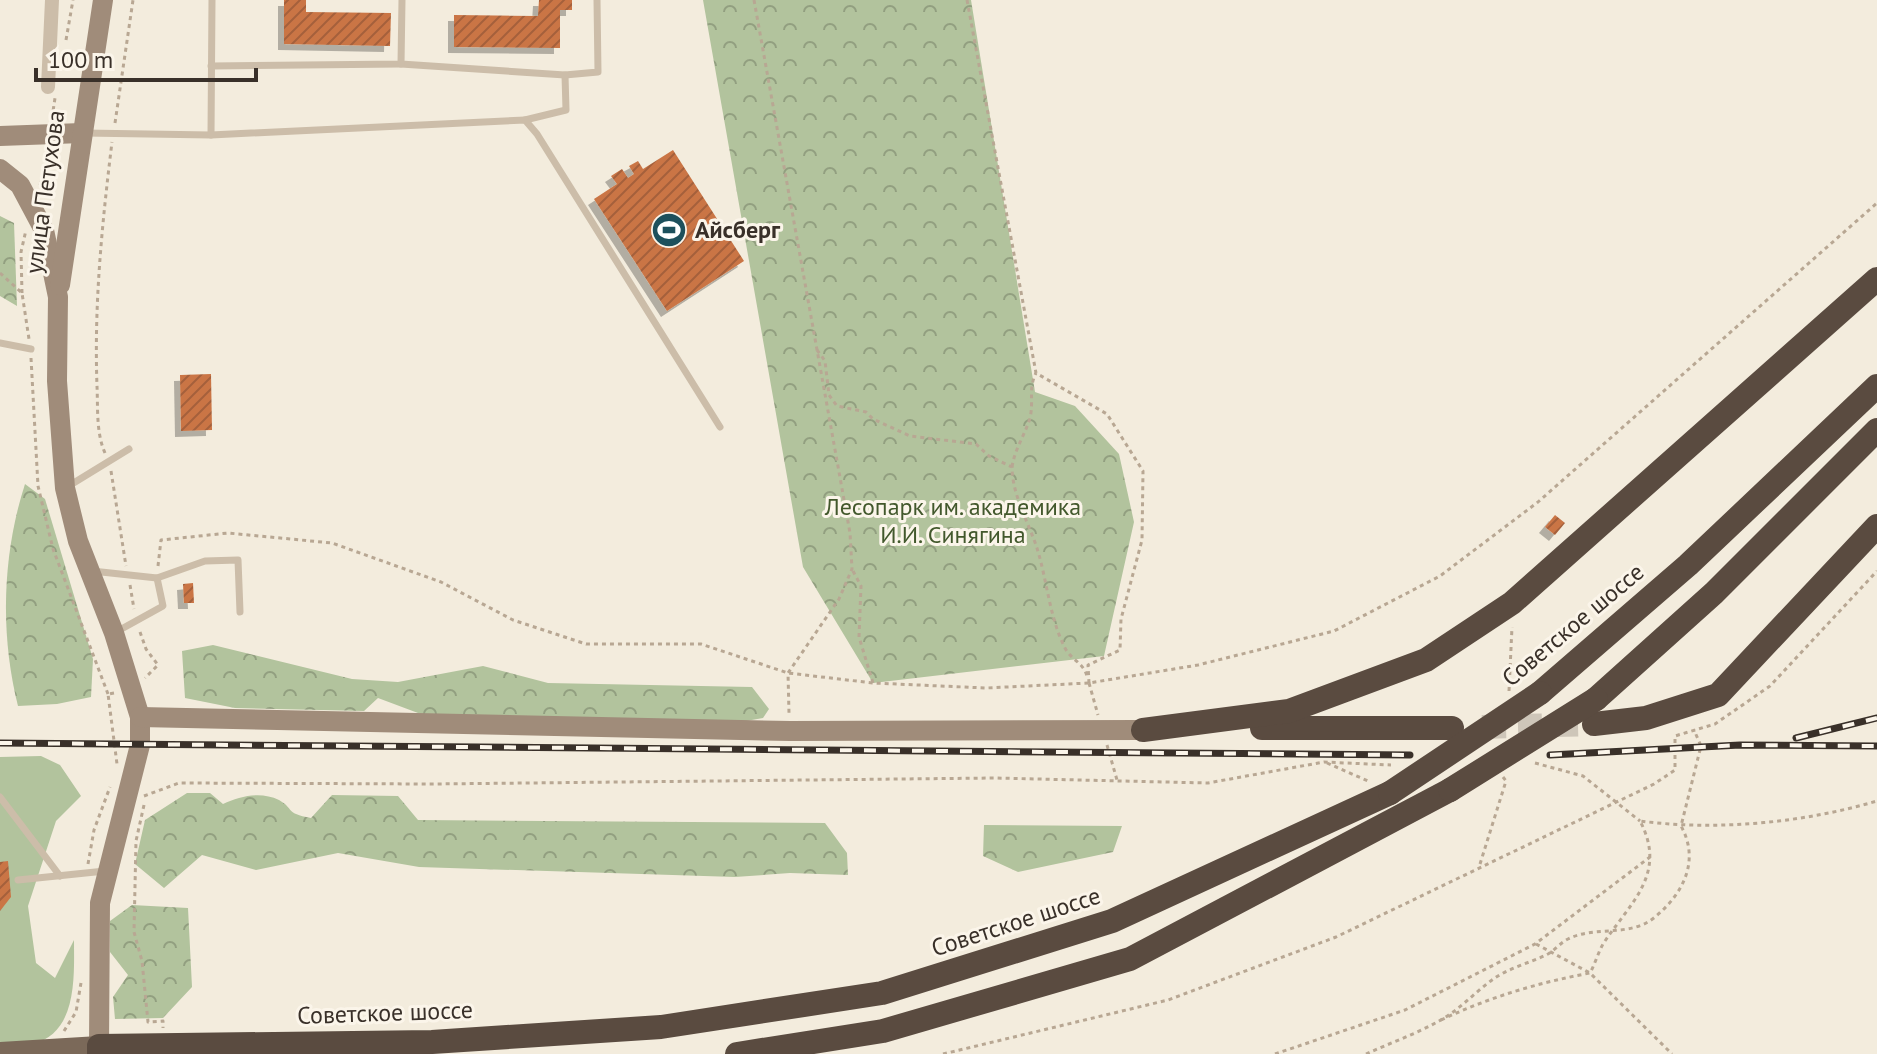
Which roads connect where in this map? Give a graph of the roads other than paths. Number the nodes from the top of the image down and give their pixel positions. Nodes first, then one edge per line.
1 (52, 0) edge
2 (103, 0) edge
3 (212, 0) edge
4 (402, 0) edge
5 (597, 0) edge
6 (401, 64) junction
7 (211, 66) junction
8 (565, 75) junction
9 (48, 87) dead end
10 (525, 120) junction
11 (82, 133) junction
12 (211, 135) junction
13 (0, 136) edge
14 (0, 169) edge
15 (1877, 279) edge
16 (58, 297) junction
17 (0, 343) edge
18 (31, 349) dead end
19 (1877, 386) edge
20 (720, 427) dead end
21 (1877, 430) edge
22 (129, 449) dead end
23 (65, 488) junction
24 (1877, 526) edge
25 (90, 571) junction
26 (157, 578) junction
27 (240, 612) dead end
28 (114, 633) junction
29 (1595, 712) junction
30 (140, 717) junction
31 (1452, 728) dead end
32 (1143, 730) junction
33 (0, 797) edge
34 (107, 871) junction
35 (60, 876) junction
36 (18, 880) dead end
37 (99, 1050) edge
38 (0, 1052) edge
39 (737, 1054) edge

1 - 9 street, улица Петухова
2 - 11 street, улица Петухова
3 - 7 lane
4 - 6 lane
5 - 8 lane
6 - 7 lane
6 - 8 lane
7 - 12 lane
8 - 10 lane
10 - 12 lane
10 - 20 lane
11 - 12 lane
11 - 13 street
11 - 16 street, улица Петухова
14 - 16 street
15 - 32 highway
16 - 23 street
17 - 18 lane
19 - 37 highway, Советское шоссе, bridge
21 - 29 highway
22 - 23 lane
23 - 25 street
24 - 29 highway
25 - 26 lane
25 - 28 street
26 - 27 lane
26 - 28 lane
28 - 30 street
29 - 39 highway, bridge
30 - 32 street
30 - 34 street
31 - 32 highway
33 - 35 lane
34 - 35 lane
34 - 37 street
35 - 36 lane
37 - 38 main road, Советское шоссе

